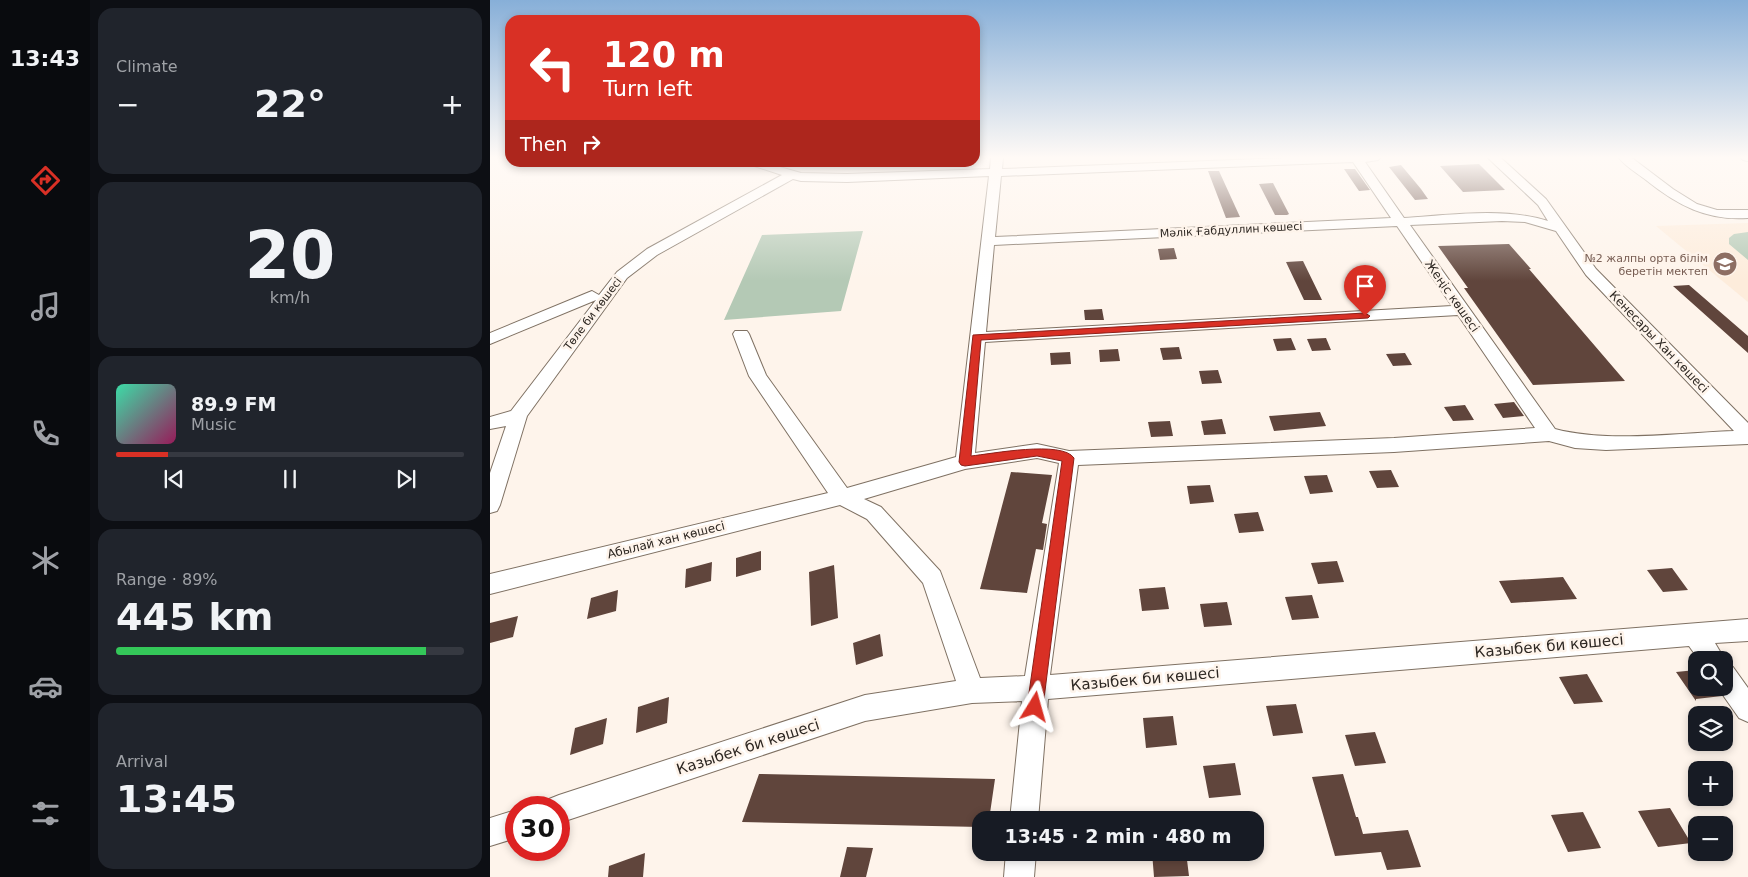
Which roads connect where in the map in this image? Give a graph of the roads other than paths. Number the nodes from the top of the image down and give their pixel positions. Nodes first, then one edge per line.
1 (747, 199) edge
2 (992, 199) edge
3 (1384, 199) edge
4 (1539, 199) edge
5 (1683, 199) edge
6 (1748, 214) edge
7 (1400, 222) junction
8 (1562, 229) junction
9 (987, 241) junction
10 (592, 296) dead end
11 (1462, 310) junction
12 (741, 334) dead end
13 (977, 337) junction
14 (490, 338) edge
15 (518, 416) junction
16 (490, 423) edge
17 (1549, 434) junction
18 (1748, 435) edge
19 (1068, 458) junction
20 (965, 462) junction
21 (842, 496) junction
22 (490, 505) edge
23 (490, 584) edge
24 (1748, 630) edge
25 (1695, 635) junction
26 (1707, 651) edge
27 (1036, 688) junction
28 (1733, 688) edge
29 (972, 691) junction
30 (1748, 709) edge
31 (570, 806) edge
32 (1025, 811) edge
33 (505, 827) edge
34 (490, 832) edge
35 (1021, 861) edge
36 (1019, 877) edge

1 - 15 street, Төле би көшесі
2 - 9 street
3 - 7 street, Жеңіс көшесі
4 - 8 street, Кенесары Хан көшесі
5 - 6 street
7 - 8 street, Мәлік Ғабдуллин көшесі
7 - 9 street, Мәлік Ғабдуллин көшесі
7 - 11 street, Жеңіс көшесі
8 - 18 street, Кенесары Хан көшесі
9 - 13 street
10 - 14 street, Төле би көшесі
11 - 13 street
11 - 17 street, Жеңіс көшесі
12 - 21 street
13 - 20 street
15 - 16 street
15 - 22 street, Төле би көшесі
17 - 18 street, Абылай хан көшесі
17 - 19 street, Абылай хан көшесі
19 - 20 street, Абылай хан көшесі
19 - 27 street
20 - 21 street, Абылай хан көшесі
21 - 23 street, Абылай хан көшесі
21 - 29 lane
24 - 25 street, Казыбек би көшесі
25 - 26 street
25 - 27 street, Казыбек би көшесі
27 - 29 street, Казыбек би көшесі
27 - 32 street
28 - 30 street
29 - 31 street, Казыбек би көшесі
33 - 34 street
35 - 36 street

